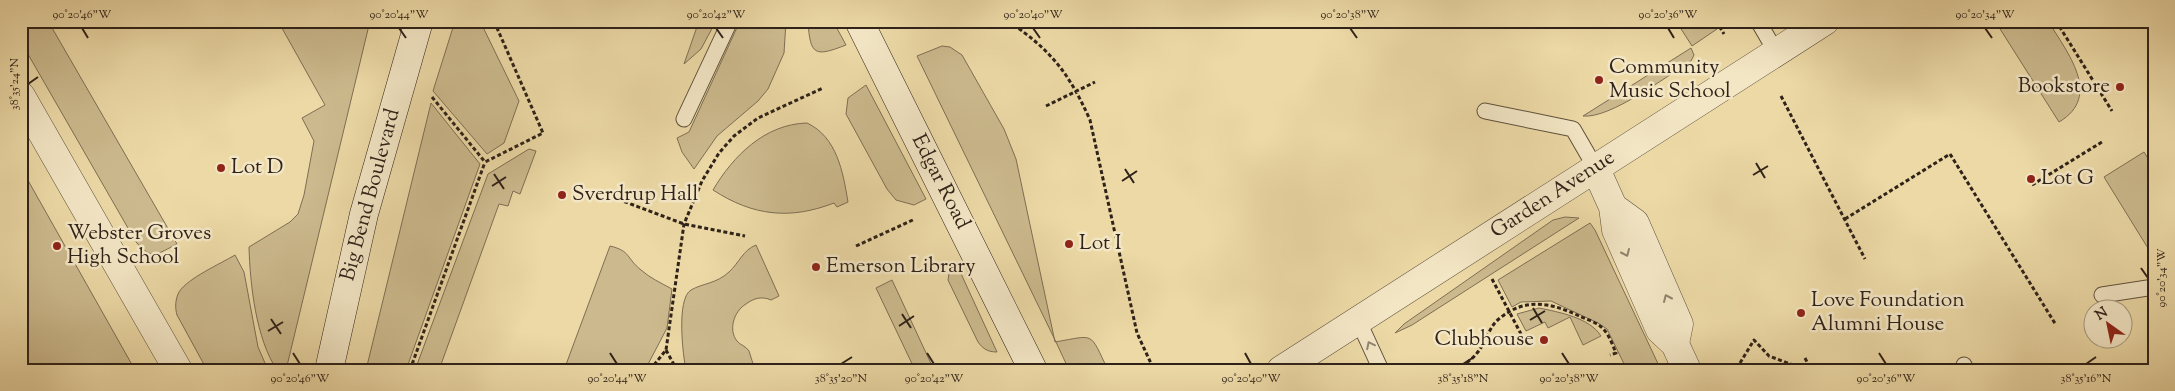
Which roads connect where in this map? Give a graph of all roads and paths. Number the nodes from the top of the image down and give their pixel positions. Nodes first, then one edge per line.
1 (419, 21) edge
2 (494, 21) edge
3 (730, 21) edge
4 (859, 21) edge
5 (1008, 21) edge
6 (1716, 21) edge
7 (1758, 21) edge
8 (1825, 21) edge
9 (2056, 21) edge
10 (1724, 34) dead end
11 (1776, 52) junction
12 (1095, 82) dead end
13 (823, 88) dead end
14 (1077, 90) junction
15 (429, 92) dead end
16 (21, 96) edge
17 (1781, 96) dead end
18 (1046, 106) dead end
19 (1485, 111) dead end
20 (2112, 111) dead end
21 (684, 119) dead end
22 (2102, 142) dead end
23 (486, 162) junction
24 (1595, 168) junction
25 (2032, 185) dead end
26 (612, 197) dead end
27 (914, 219) dead end
28 (1845, 219) junction
29 (684, 224) junction
30 (745, 236) dead end
31 (856, 246) dead end
32 (1865, 258) dead end
33 (1492, 278) dead end
34 (2154, 287) edge
35 (2102, 295) dead end
36 (1509, 312) junction
37 (1358, 320) junction
38 (2056, 324) dead end
39 (1521, 334) dead end
40 (666, 350) junction
41 (1610, 355) dead end
42 (1805, 358) dead end
43 (1740, 363) dead end
44 (178, 370) edge
45 (329, 370) edge
46 (410, 370) edge
47 (650, 370) edge
48 (677, 370) edge
49 (1033, 370) edge
50 (1154, 370) edge
51 (1281, 370) edge
52 (1381, 370) edge
53 (1456, 370) edge
54 (1687, 370) edge
55 (1806, 370) edge
56 (1811, 370) edge

1 - 45 street, Big Bend Boulevard
2 - 23 path
3 - 21 lane
4 - 49 street, Edgar Road
5 - 14 path
6 - 10 path
7 - 11 lane
8 - 11 street, Garden Avenue
9 - 20 path
11 - 24 street, Garden Avenue
12 - 14 path
13 - 29 path
14 - 18 path
14 - 50 path
15 - 23 path
16 - 44 street
17 - 28 path
19 - 24 lane
22 - 25 path
23 - 46 path
24 - 37 street, Garden Avenue
24 - 54 street
26 - 29 path
27 - 31 path
28 - 32 path
28 - 38 path
29 - 30 path
29 - 40 path
33 - 36 path
34 - 35 lane
36 - 39 path
36 - 41 path
36 - 53 path
37 - 51 street, Garden Avenue
52 -> 37 lane
40 - 47 path
40 - 48 path
42 - 56 path
43 - 55 path

